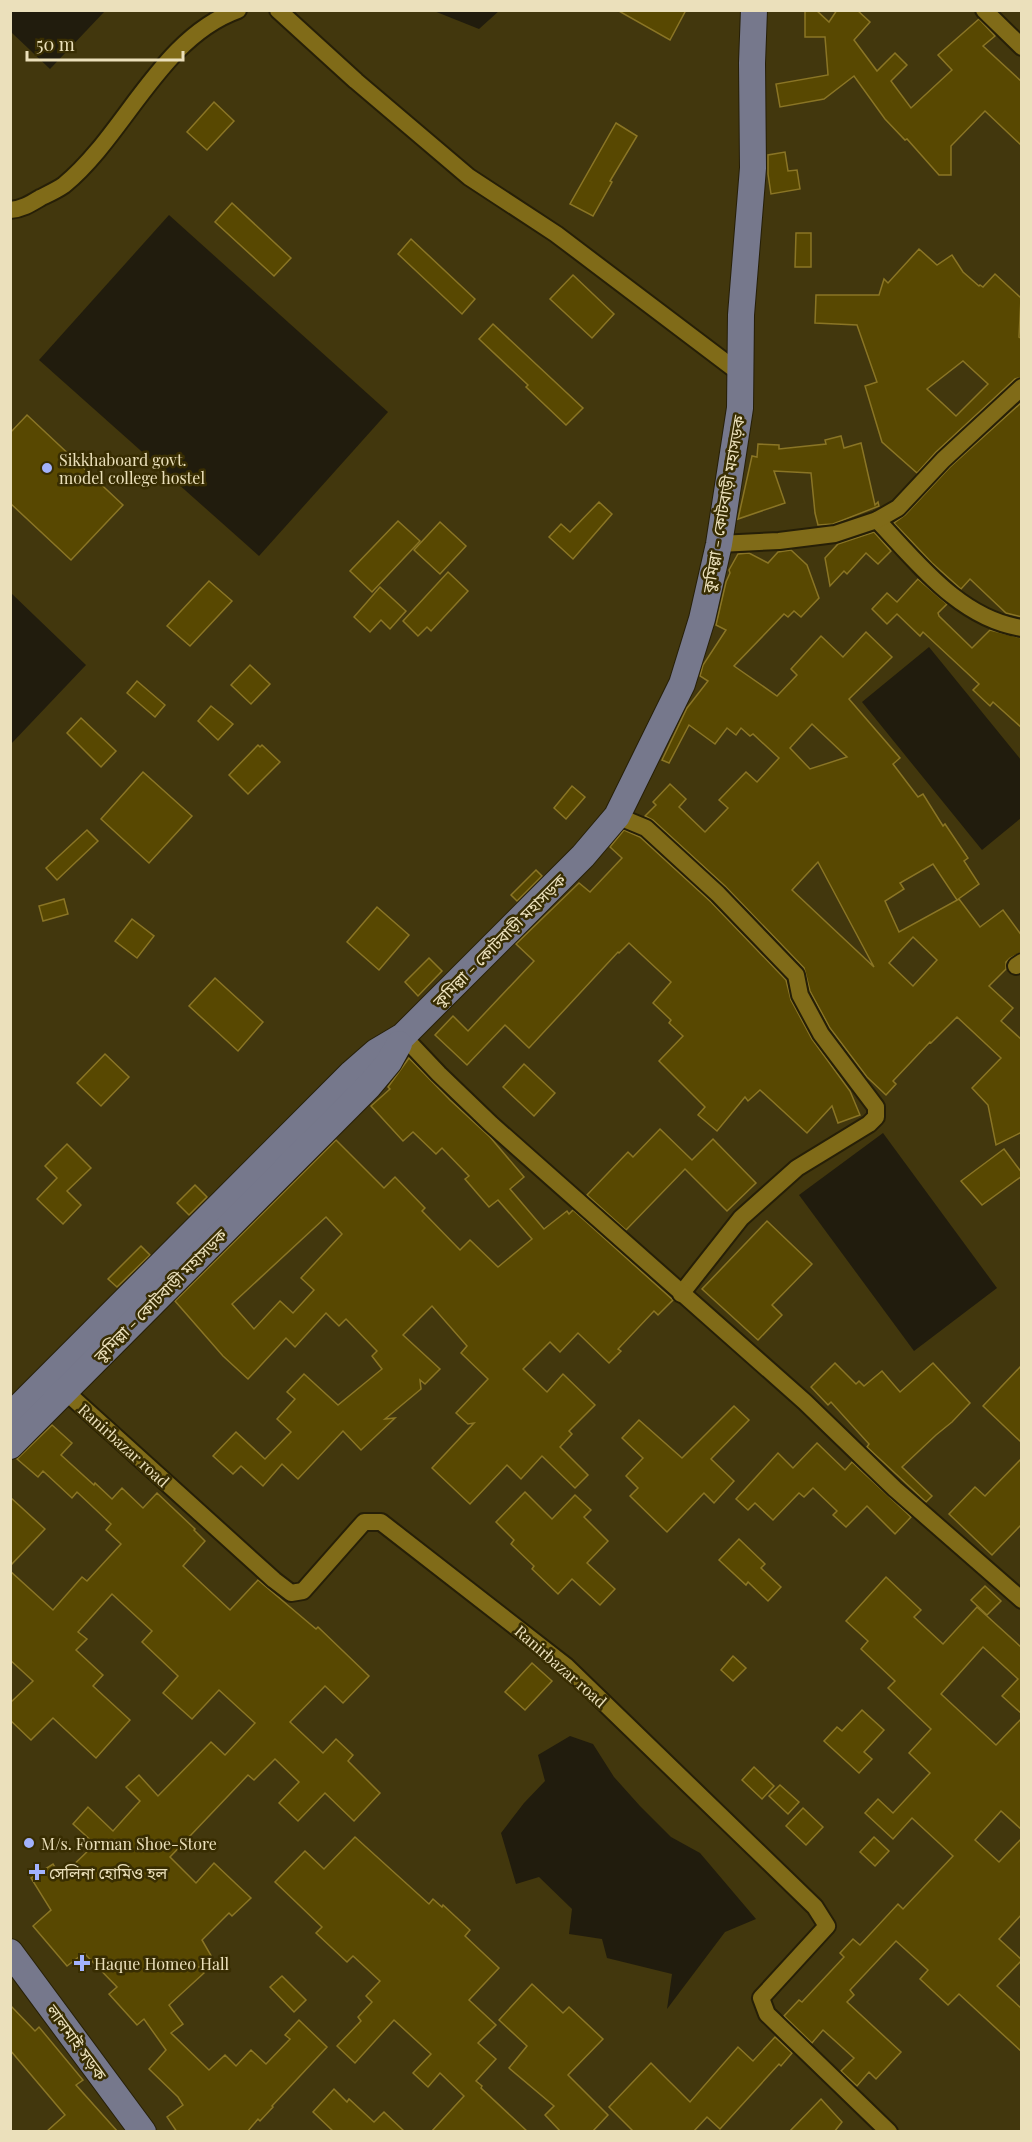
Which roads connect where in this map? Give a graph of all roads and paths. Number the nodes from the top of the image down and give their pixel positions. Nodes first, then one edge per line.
1 (238, 10) edge
2 (278, 10) edge
3 (754, 10) edge
4 (984, 10) edge
5 (1022, 47) edge
6 (10, 210) edge
7 (741, 374) junction
8 (1022, 387) edge
9 (877, 520) junction
10 (719, 544) junction
11 (1022, 628) edge
12 (617, 816) junction
13 (404, 1036) junction
14 (681, 1294) junction
15 (87, 1354) junction
16 (65, 1390) junction
17 (10, 1416) edge
18 (10, 1446) edge
19 (1022, 1600) edge
20 (10, 1952) edge
21 (143, 2132) edge
22 (889, 2132) edge

1 - 6 street
2 - 7 street
3 - 7 main road, কুমিল্লা - কোটবাড়ী মহাসড়ক
4 - 5 street
7 - 10 main road, কুমিল্লা - কোটবাড়ী মহাসড়ক
8 - 9 street
9 - 10 street
9 - 11 street
10 - 12 main road, কুমিল্লা - কোটবাড়ী মহাসড়ক
12 - 13 main road, কুমিল্লা - কোটবাড়ী মহাসড়ক
12 - 14 street
13 - 14 street
13 - 15 main road, কুমিল্লা - কোটবাড়ী মহাসড়ক
14 - 19 street
15 - 16 main road, কুমিল্লা - কোটবাড়ী মহাসড়ক
15 - 17 main road, কুমিল্লা - কোটবাড়ী মহাসড়ক
16 - 18 main road, কুমিল্লা - কোটবাড়ী মহাসড়ক
16 - 22 street, Ranirbazar road
20 - 21 main road, লালমাই সড়ক

